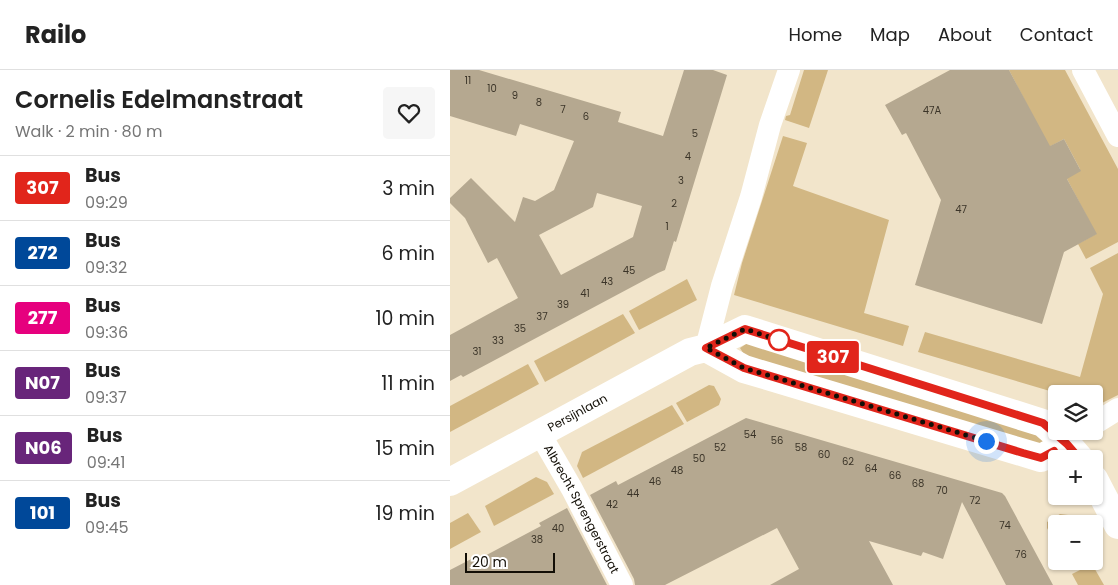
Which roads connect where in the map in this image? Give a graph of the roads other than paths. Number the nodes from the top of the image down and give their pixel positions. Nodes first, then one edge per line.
1 (789, 70) edge
2 (1083, 70) edge
3 (1118, 136) edge
4 (706, 348) junction
5 (1118, 409) edge
6 (1103, 417) edge
7 (539, 432) junction
8 (1077, 445) edge
9 (450, 482) edge
10 (1103, 496) edge
11 (1118, 525) edge
12 (622, 585) edge

1 - 4 street
2 - 3 street
4 - 7 street, Persijnlaan
4 - 8 street, Persijnlaan
4 - 8 street, Persijnlaan
5 - 6 street
7 - 9 street, Persijnlaan
7 - 12 street, Albrecht Sprengerstraat
10 - 11 street

